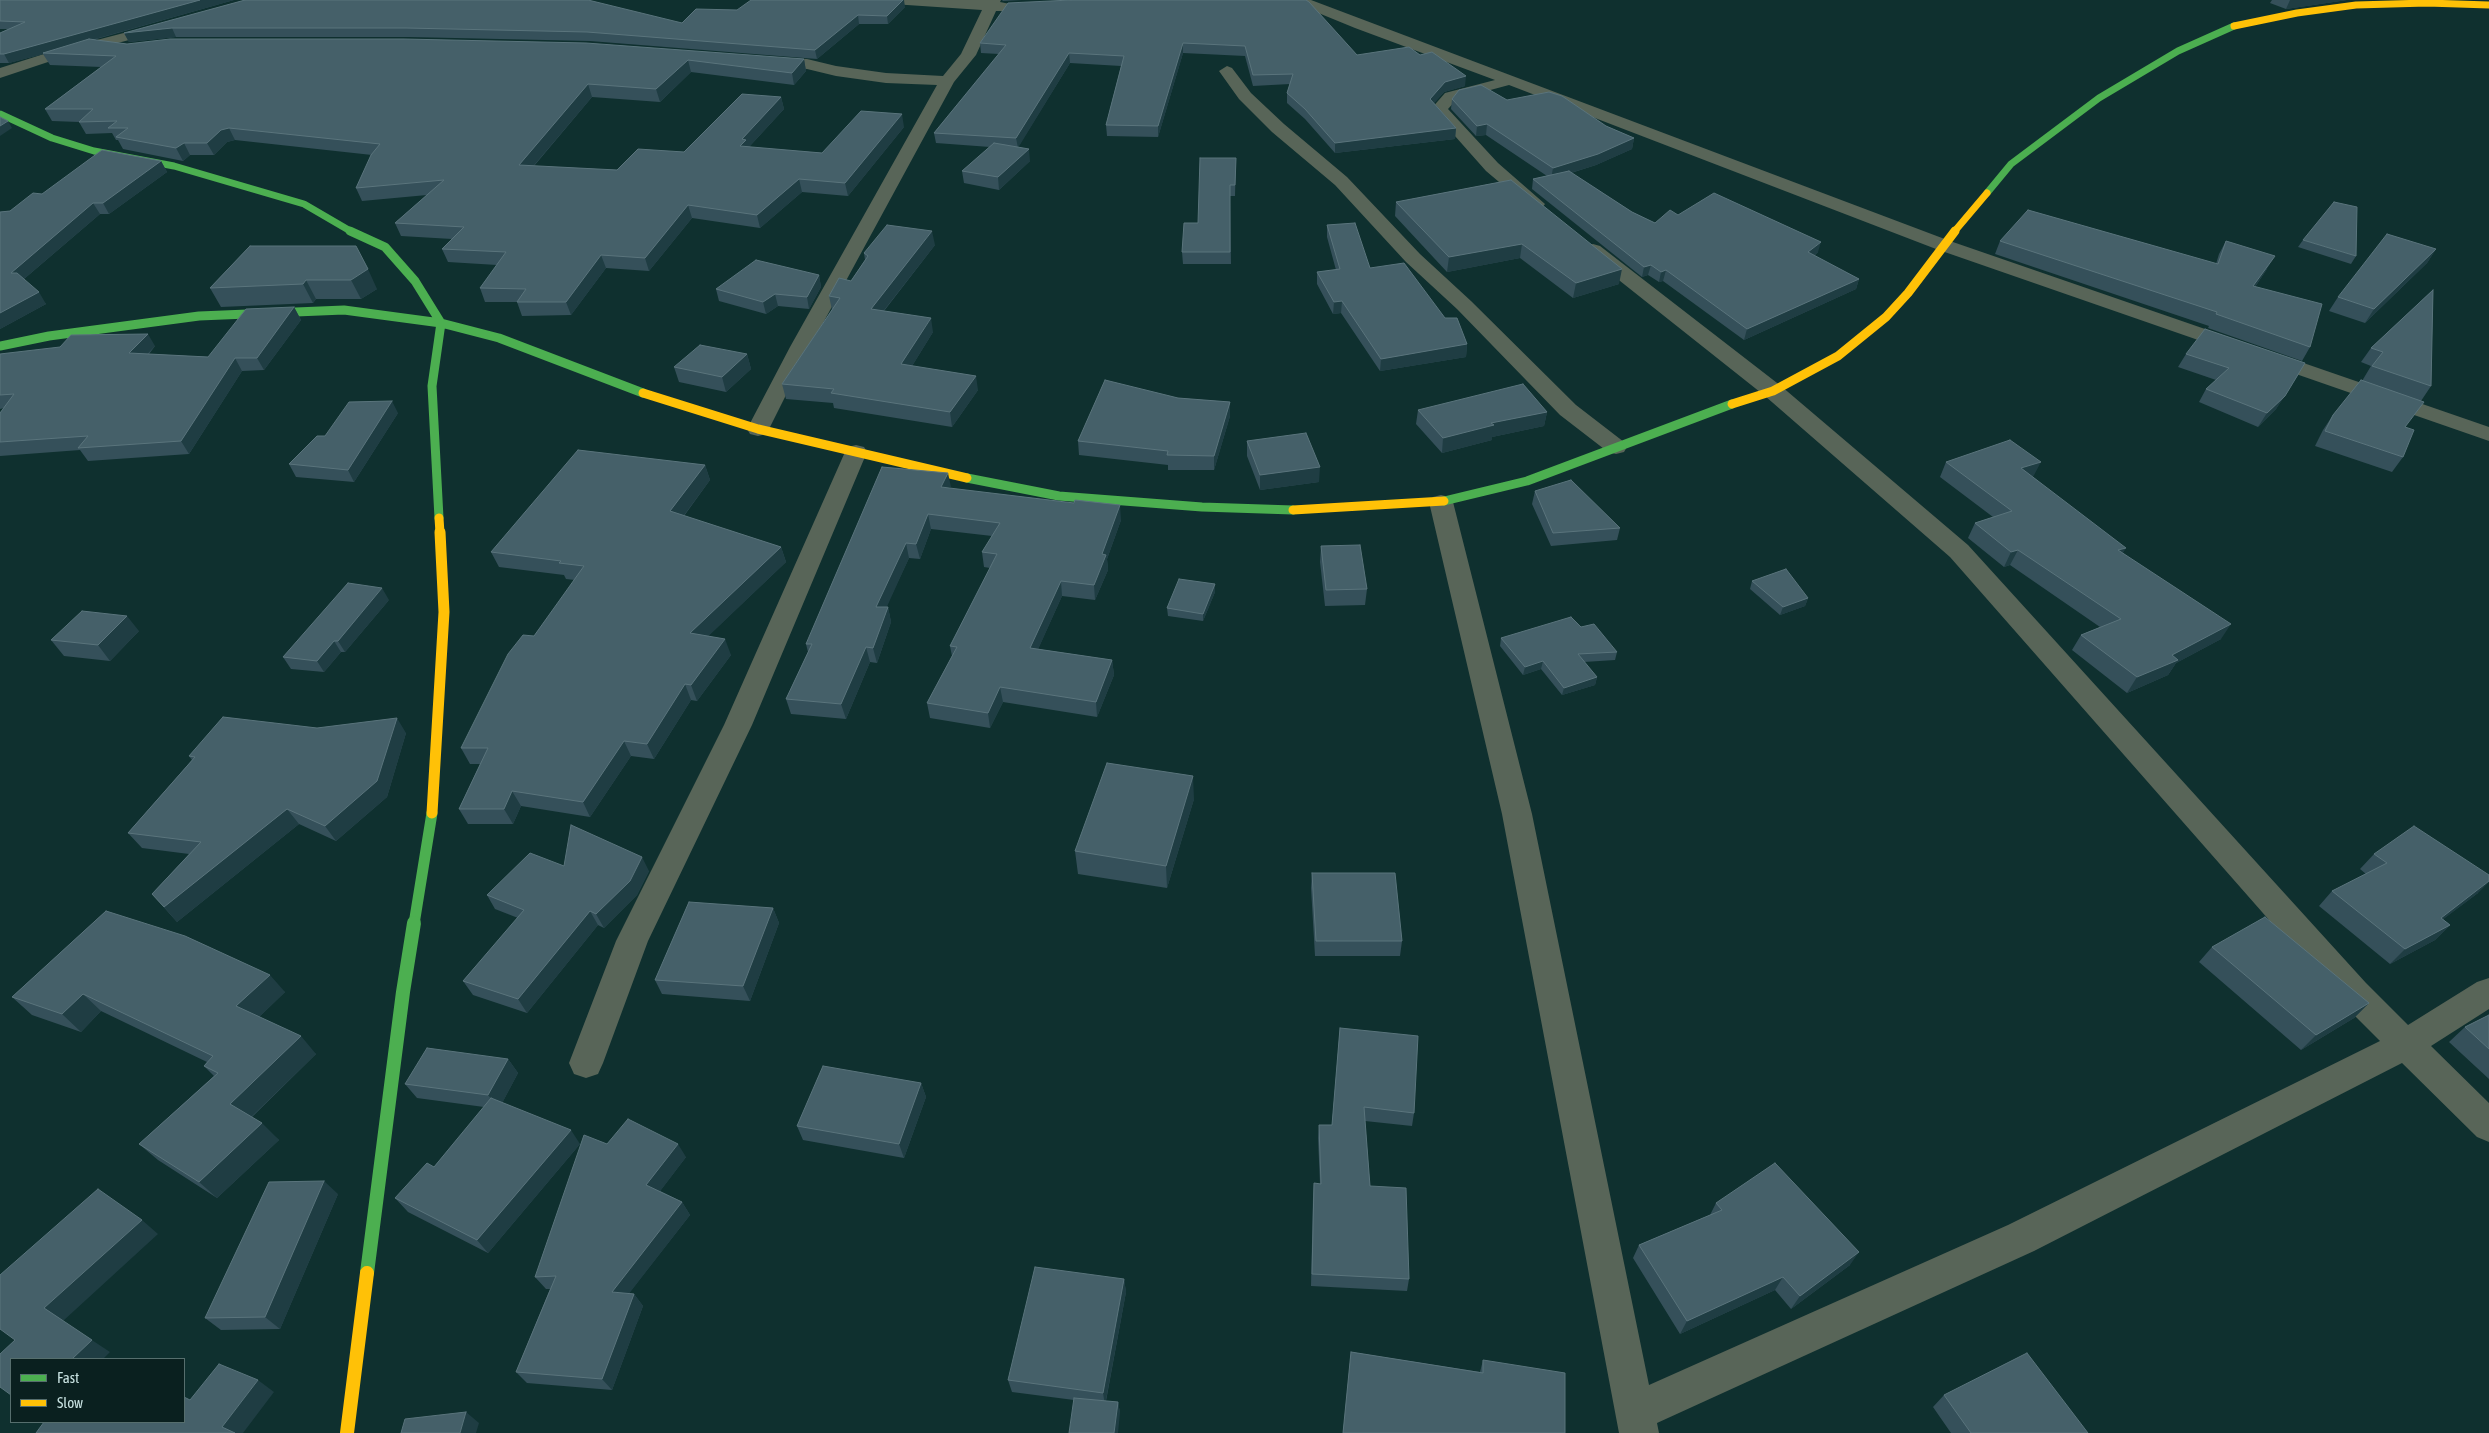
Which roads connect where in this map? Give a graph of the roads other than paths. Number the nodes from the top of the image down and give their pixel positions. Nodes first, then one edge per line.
1 (892, 0) edge
2 (1299, 0) edge
3 (991, 4) edge
4 (2489, 5) edge
5 (1018, 6) edge
6 (173, 24) edge
7 (98, 45) junction
8 (142, 48) edge
9 (752, 61) edge
10 (1226, 71) dead end
11 (0, 73) edge
12 (1512, 80) junction
13 (947, 81) junction
14 (0, 114) edge
15 (1552, 217) edge
16 (1582, 242) edge
17 (1943, 245) junction
18 (441, 323) junction
19 (0, 346) edge
20 (1773, 391) junction
21 (758, 429) junction
22 (2489, 434) edge
23 (1616, 447) junction
24 (856, 452) junction
25 (1441, 502) junction
26 (2489, 992) edge
27 (2406, 1044) junction
28 (586, 1063) dead end
29 (2489, 1126) edge
30 (1637, 1422) edge
31 (347, 1433) edge

1 - 3 street
2 - 12 street
3 - 5 street
3 - 13 street
4 - 17 street
6 - 7 street
7 - 8 street
7 - 11 street
9 - 13 street
10 - 23 street
12 - 15 street
12 - 17 street
13 - 21 street
14 - 18 street
16 - 20 street
17 - 20 street
17 - 22 street
18 - 19 street
18 - 21 street
18 - 31 street
20 - 23 street
20 - 27 street
21 - 24 street
23 - 25 street
24 - 25 street
24 - 28 street
25 - 30 street
26 - 27 street
27 - 29 street
27 - 30 street

